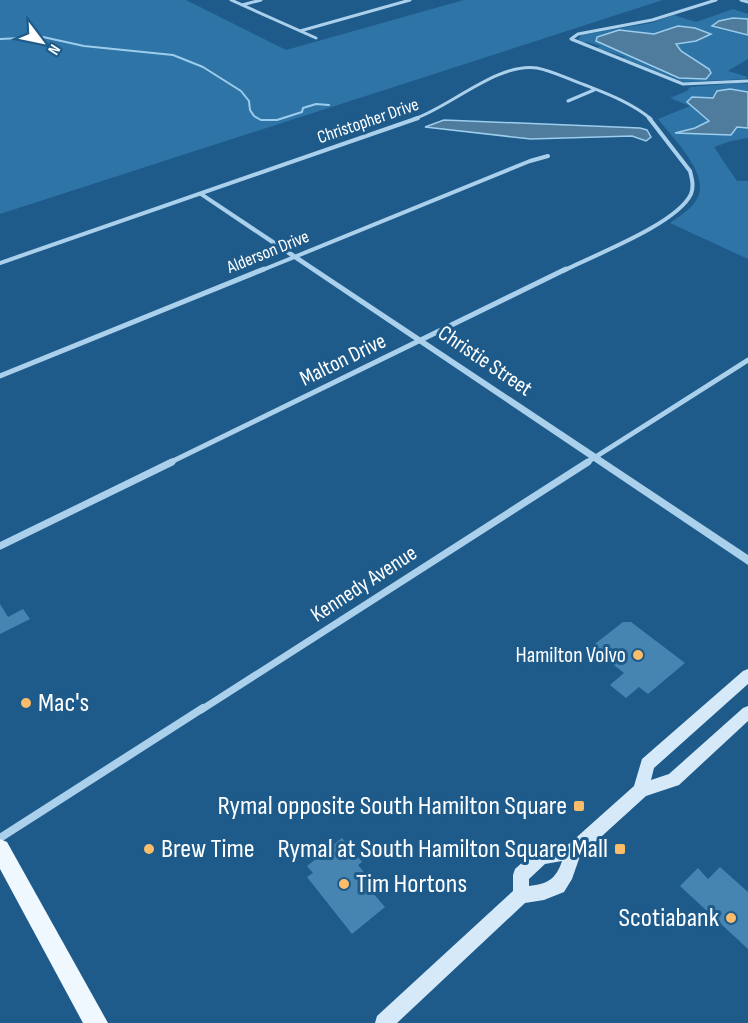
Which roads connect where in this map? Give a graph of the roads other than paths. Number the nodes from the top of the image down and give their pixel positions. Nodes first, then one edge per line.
1 (231, 0) edge
2 (261, 0) edge
3 (410, 0) edge
4 (716, 0) edge
5 (741, 0) edge
6 (748, 2) edge
7 (242, 5) junction
8 (300, 31) junction
9 (316, 38) dead end
10 (748, 81) edge
11 (594, 90) junction
12 (568, 101) dead end
13 (548, 156) dead end
14 (692, 193) joint
15 (201, 194) junction
16 (293, 256) junction
17 (0, 263) edge
18 (420, 341) junction
19 (748, 360) edge
20 (0, 376) edge
21 (594, 458) junction
22 (0, 546) edge
23 (748, 561) edge
24 (748, 675) edge
25 (748, 712) edge
26 (641, 790) junction
27 (0, 838) edge
28 (0, 849) edge
29 (573, 851) junction
30 (521, 895) junction
31 (96, 1023) edge
32 (384, 1023) edge

1 - 7 street
2 - 7 street
3 - 8 street
4 - 10 street
5 - 6 street
7 - 8 street
8 - 9 street
11 - 12 street
11 - 14 street, Christopher Drive
11 - 15 street, Christopher Drive
13 - 16 street, Alderson Drive
14 - 18 street, Malton Drive
15 - 16 street, Christie Street
15 - 17 street, Christopher Drive
16 - 18 street, Christie Street
16 - 20 street, Alderson Drive
18 - 21 street, Christie Street
18 - 22 street, Malton Drive
19 - 21 street, Kennedy Avenue
21 - 23 street, Christie Street
21 - 27 street, Kennedy Avenue
24 - 26 main road
25 - 26 main road
26 - 29 main road
28 - 31 main road
29 - 30 main road
29 - 30 main road
30 - 32 main road

